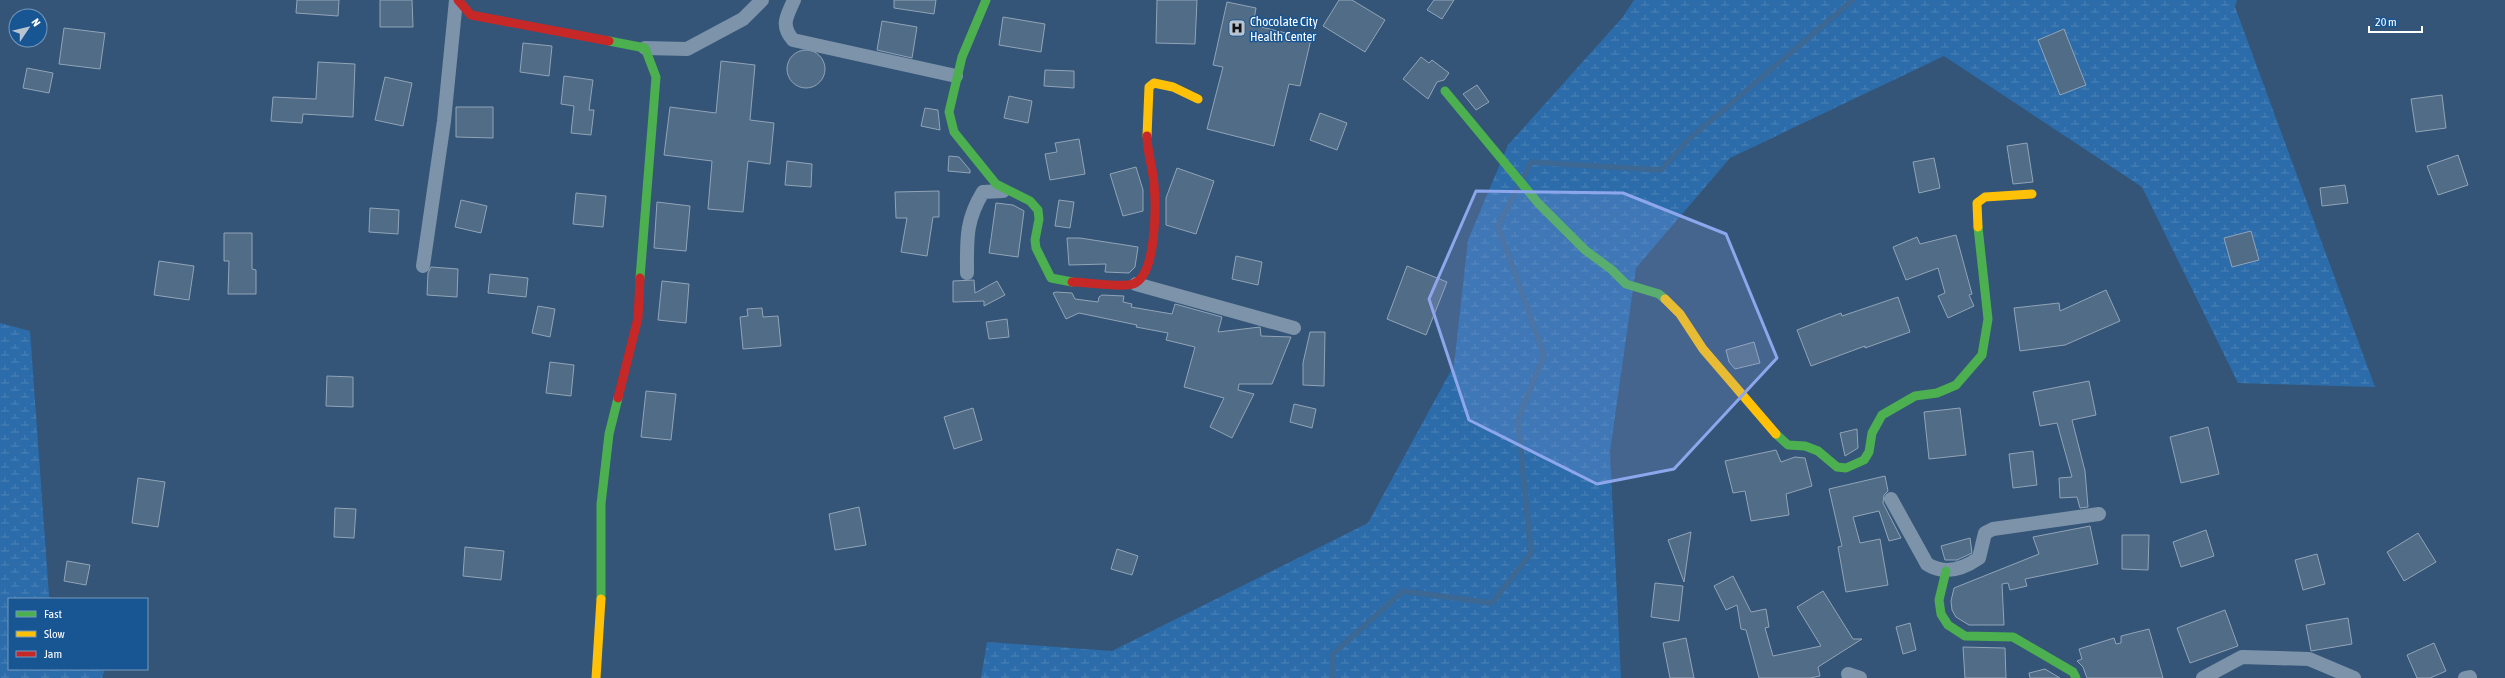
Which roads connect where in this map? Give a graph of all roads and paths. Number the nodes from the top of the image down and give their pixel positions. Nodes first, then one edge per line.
1 (457, 0) edge
2 (762, 0) edge
3 (794, 0) edge
4 (986, 0) edge
5 (645, 48) junction
6 (956, 76) junction
7 (1446, 91) dead end
8 (1198, 100) dead end
9 (1003, 191) junction
10 (2032, 194) dead end
11 (423, 266) dead end
12 (967, 273) dead end
13 (1136, 284) junction
14 (1294, 328) dead end
15 (1891, 499) dead end
16 (2099, 514) dead end
17 (1946, 571) junction
18 (596, 678) edge
19 (2076, 678) edge
20 (2203, 678) edge
21 (2354, 678) edge

1 - 5 street
1 - 11 street
2 - 5 street
3 - 6 street
4 - 6 street
5 - 18 street
6 - 9 street
7 - 10 street
8 - 13 street
9 - 12 street
9 - 13 street
13 - 14 street
15 - 17 street
16 - 17 street
17 - 19 street
20 - 21 street

